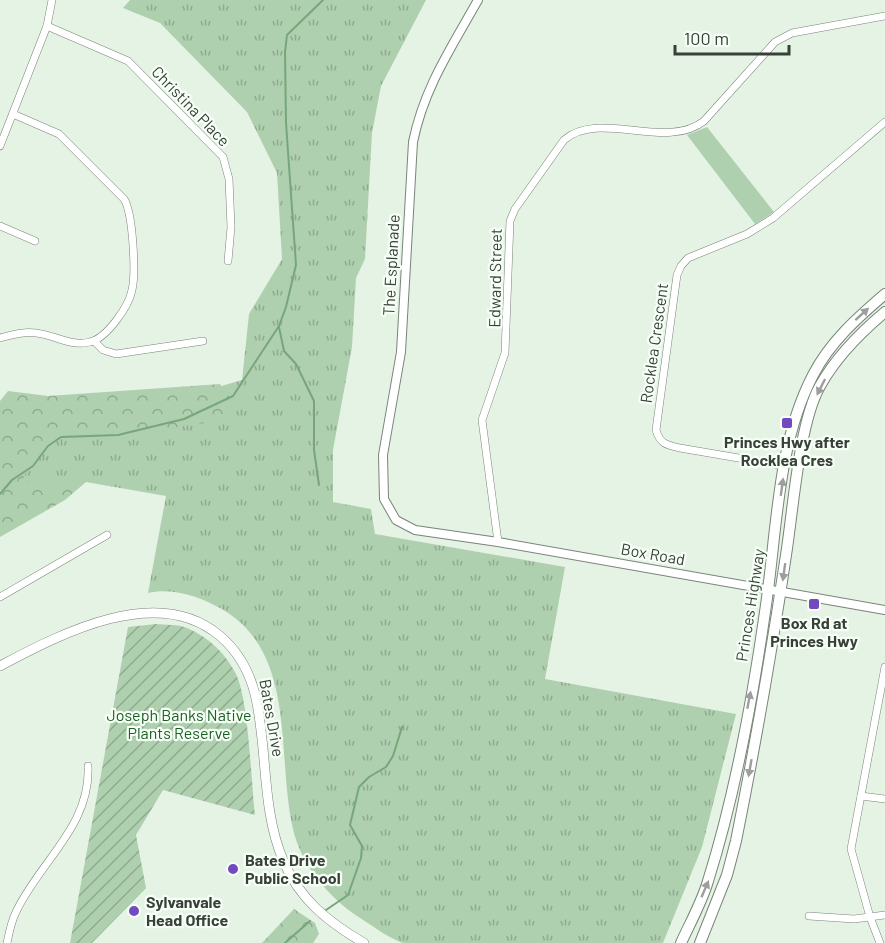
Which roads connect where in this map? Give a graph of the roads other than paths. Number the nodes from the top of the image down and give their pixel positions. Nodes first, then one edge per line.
1 (52, 0) edge
2 (478, 0) edge
3 (885, 16) edge
4 (47, 26) junction
5 (13, 114) junction
6 (885, 122) edge
7 (0, 146) edge
8 (0, 226) edge
9 (35, 241) dead end
10 (228, 261) dead end
11 (885, 294) edge
12 (885, 312) edge
13 (0, 338) edge
14 (94, 341) junction
15 (203, 341) dead end
16 (785, 466) junction
17 (415, 530) joint
18 (107, 535) dead end
19 (498, 542) junction
20 (768, 590) junction
21 (781, 592) junction
22 (0, 597) edge
23 (885, 610) edge
24 (0, 655) edge
25 (3, 665) edge
26 (885, 667) edge
27 (882, 705) edge
28 (88, 765) dead end
29 (861, 796) junction
30 (885, 799) edge
31 (885, 915) edge
32 (809, 916) dead end
33 (870, 917) junction
34 (7, 943) edge
35 (364, 943) edge
36 (681, 943) edge
37 (700, 943) edge
38 (880, 943) edge

1 - 4 street
2 - 17 street, The Esplanade
3 - 19 street, Edward Street
4 - 5 street
4 - 10 street, Christina Place
5 - 7 street
5 - 14 street
6 - 16 street, Rocklea Crescent
8 - 9 street
16 -> 11 highway, Princes Highway
12 -> 21 highway, Princes Highway
13 - 14 street
14 - 15 street
20 -> 16 highway, Princes Highway
17 - 19 street, Box Road
18 - 22 street
19 - 20 street, Box Road
20 - 21 street, Box Road
36 -> 20 highway, Princes Highway
21 - 23 street, Box Road
21 -> 37 highway, Princes Highway
24 - 25 street
25 - 35 main road, Bates Drive
26 - 27 street
27 - 29 street
28 - 34 street
29 - 30 street
29 - 33 street
31 - 33 street
32 - 33 street
33 - 38 street

